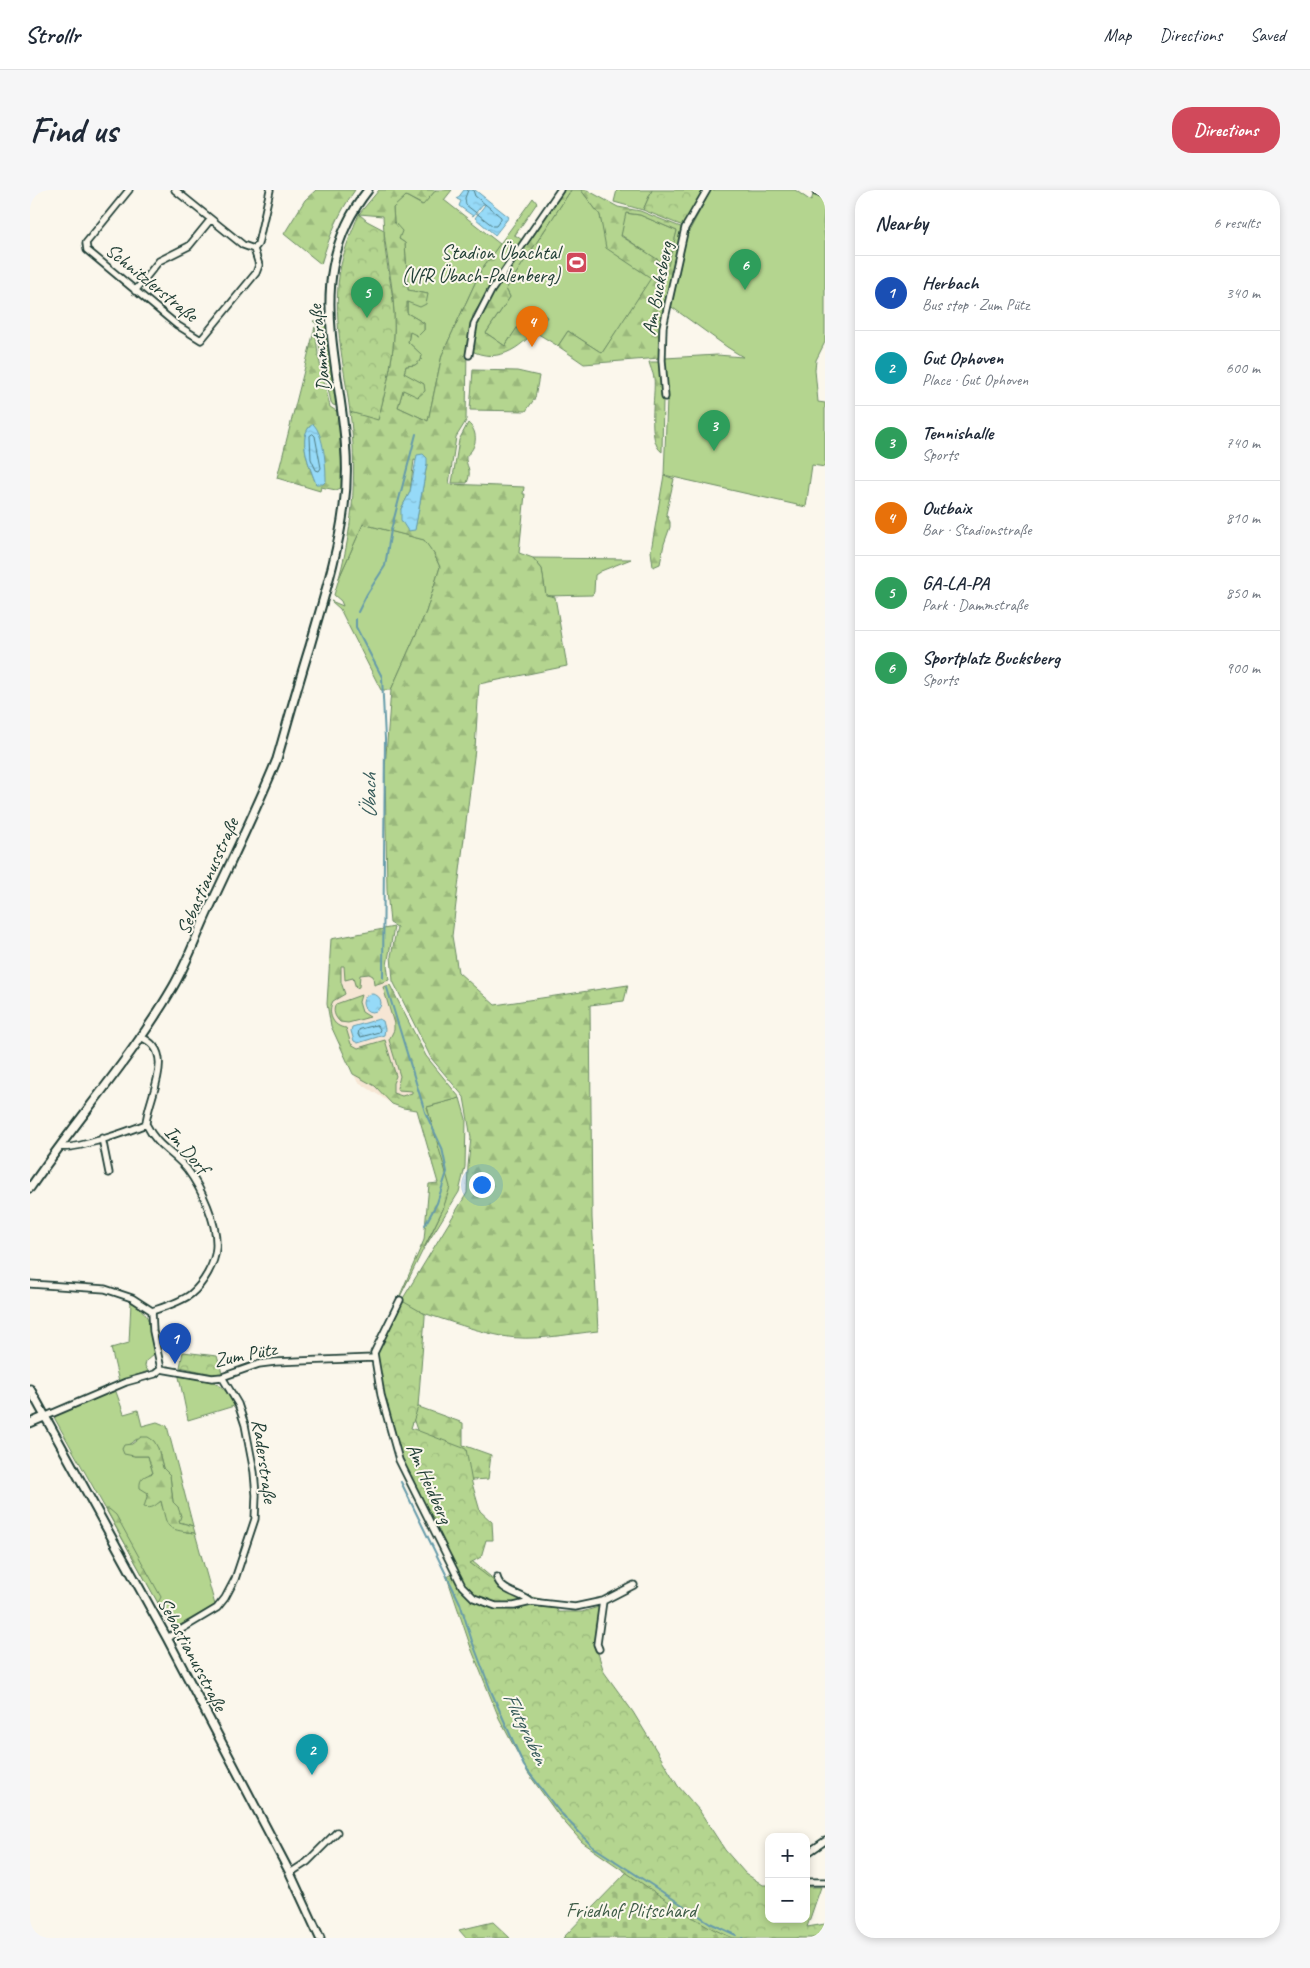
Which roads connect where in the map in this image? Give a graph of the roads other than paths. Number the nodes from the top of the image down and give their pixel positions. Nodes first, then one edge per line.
1 (130, 190) edge
2 (175, 190) edge
3 (270, 190) edge
4 (368, 190) edge
5 (560, 190) edge
6 (707, 190) edge
7 (816, 192) dead end
8 (825, 195) edge
9 (211, 219) junction
10 (254, 249) junction
11 (134, 291) junction
12 (469, 355) dead end
13 (665, 397) dead end
14 (338, 541) joint
15 (140, 1037) junction
16 (146, 1124) junction
17 (102, 1138) junction
18 (60, 1147) junction
19 (110, 1173) dead end
20 (30, 1188) edge
21 (30, 1284) edge
22 (400, 1300) dead end
23 (152, 1311) junction
24 (373, 1358) junction
25 (161, 1369) junction
26 (222, 1377) junction
27 (30, 1389) edge
28 (44, 1417) junction
29 (30, 1423) edge
30 (497, 1577) dead end
31 (634, 1585) dead end
32 (603, 1600) junction
33 (530, 1602) junction
34 (167, 1638) junction
35 (599, 1649) dead end
36 (337, 1832) dead end
37 (825, 1841) edge
38 (810, 1851) edge
39 (290, 1873) junction
40 (810, 1882) edge
41 (825, 1882) edge
42 (320, 1938) edge

1 - 11 street, Schnitzlerstraße
2 - 9 street
3 - 10 street
4 - 14 street, Dammstraße
5 - 12 street
6 - 13 street, Am Bucksberg
7 - 8 street
9 - 10 street
9 - 11 street
10 - 11 street, Schnitzlerstraße
14 - 15 street, Sebastianusstraße
15 - 16 street, Im Dorf
15 - 18 street, Sebastianusstraße
16 - 17 street
16 - 23 street, Im Dorf
17 - 18 street
17 - 19 street
18 - 20 street, Sebastianusstraße
21 - 23 street
22 - 24 street
23 - 25 street
24 - 26 street, Zum Pütz
24 - 33 street, Am Heidberg
25 - 26 street, Zum Pütz
25 - 28 street
26 - 34 street, Raderstraße
27 - 28 street, Sebastianusstraße
28 - 29 street
28 - 34 street, Sebastianusstraße
30 - 33 street
31 - 32 street
32 - 33 street
32 - 35 street
34 - 39 street, Sebastianusstraße
36 - 39 street
37 - 38 street
39 - 42 street, Sebastianusstraße
40 - 41 street

